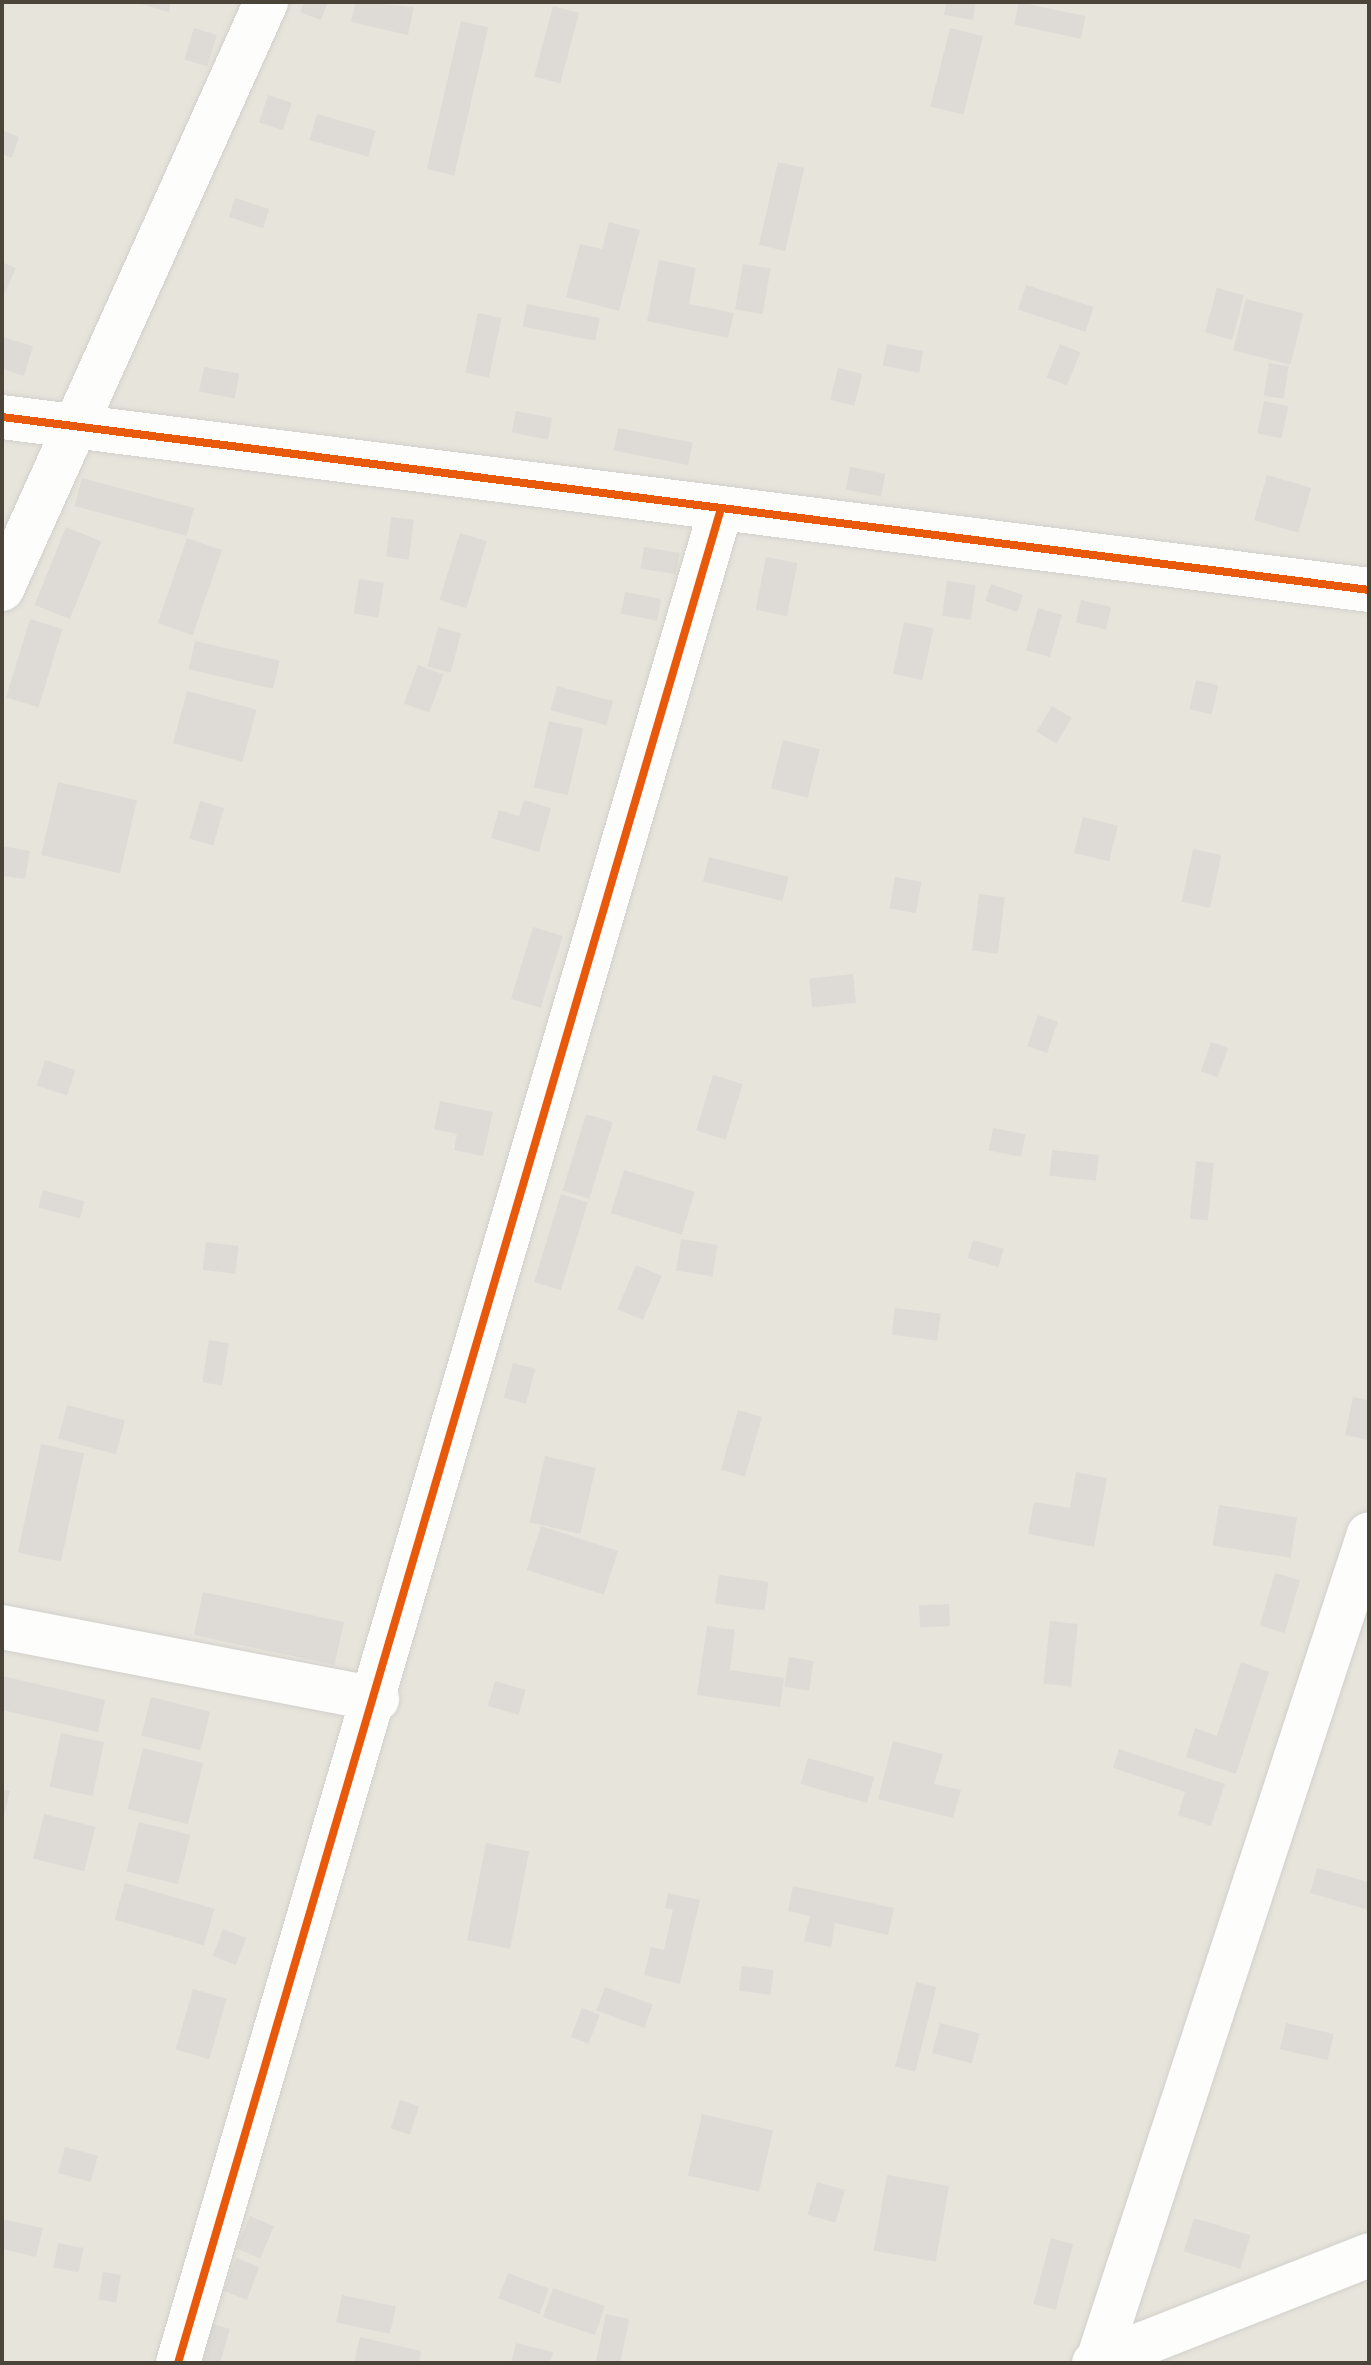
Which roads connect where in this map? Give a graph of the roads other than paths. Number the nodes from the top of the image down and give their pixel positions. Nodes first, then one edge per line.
1 (266, 2) edge
2 (2, 417) edge
3 (74, 427) junction
4 (721, 509) junction
5 (2, 589) edge
6 (1369, 590) edge
7 (1369, 1534) edge
8 (2, 1627) edge
9 (377, 1699) junction
10 (1369, 2255) edge
11 (178, 2363) edge
12 (1095, 2363) edge

1 - 3 street
2 - 3 street
3 - 4 street
3 - 5 street
4 - 6 street
4 - 9 street
7 - 12 street
8 - 9 street
9 - 11 street
10 - 12 street

